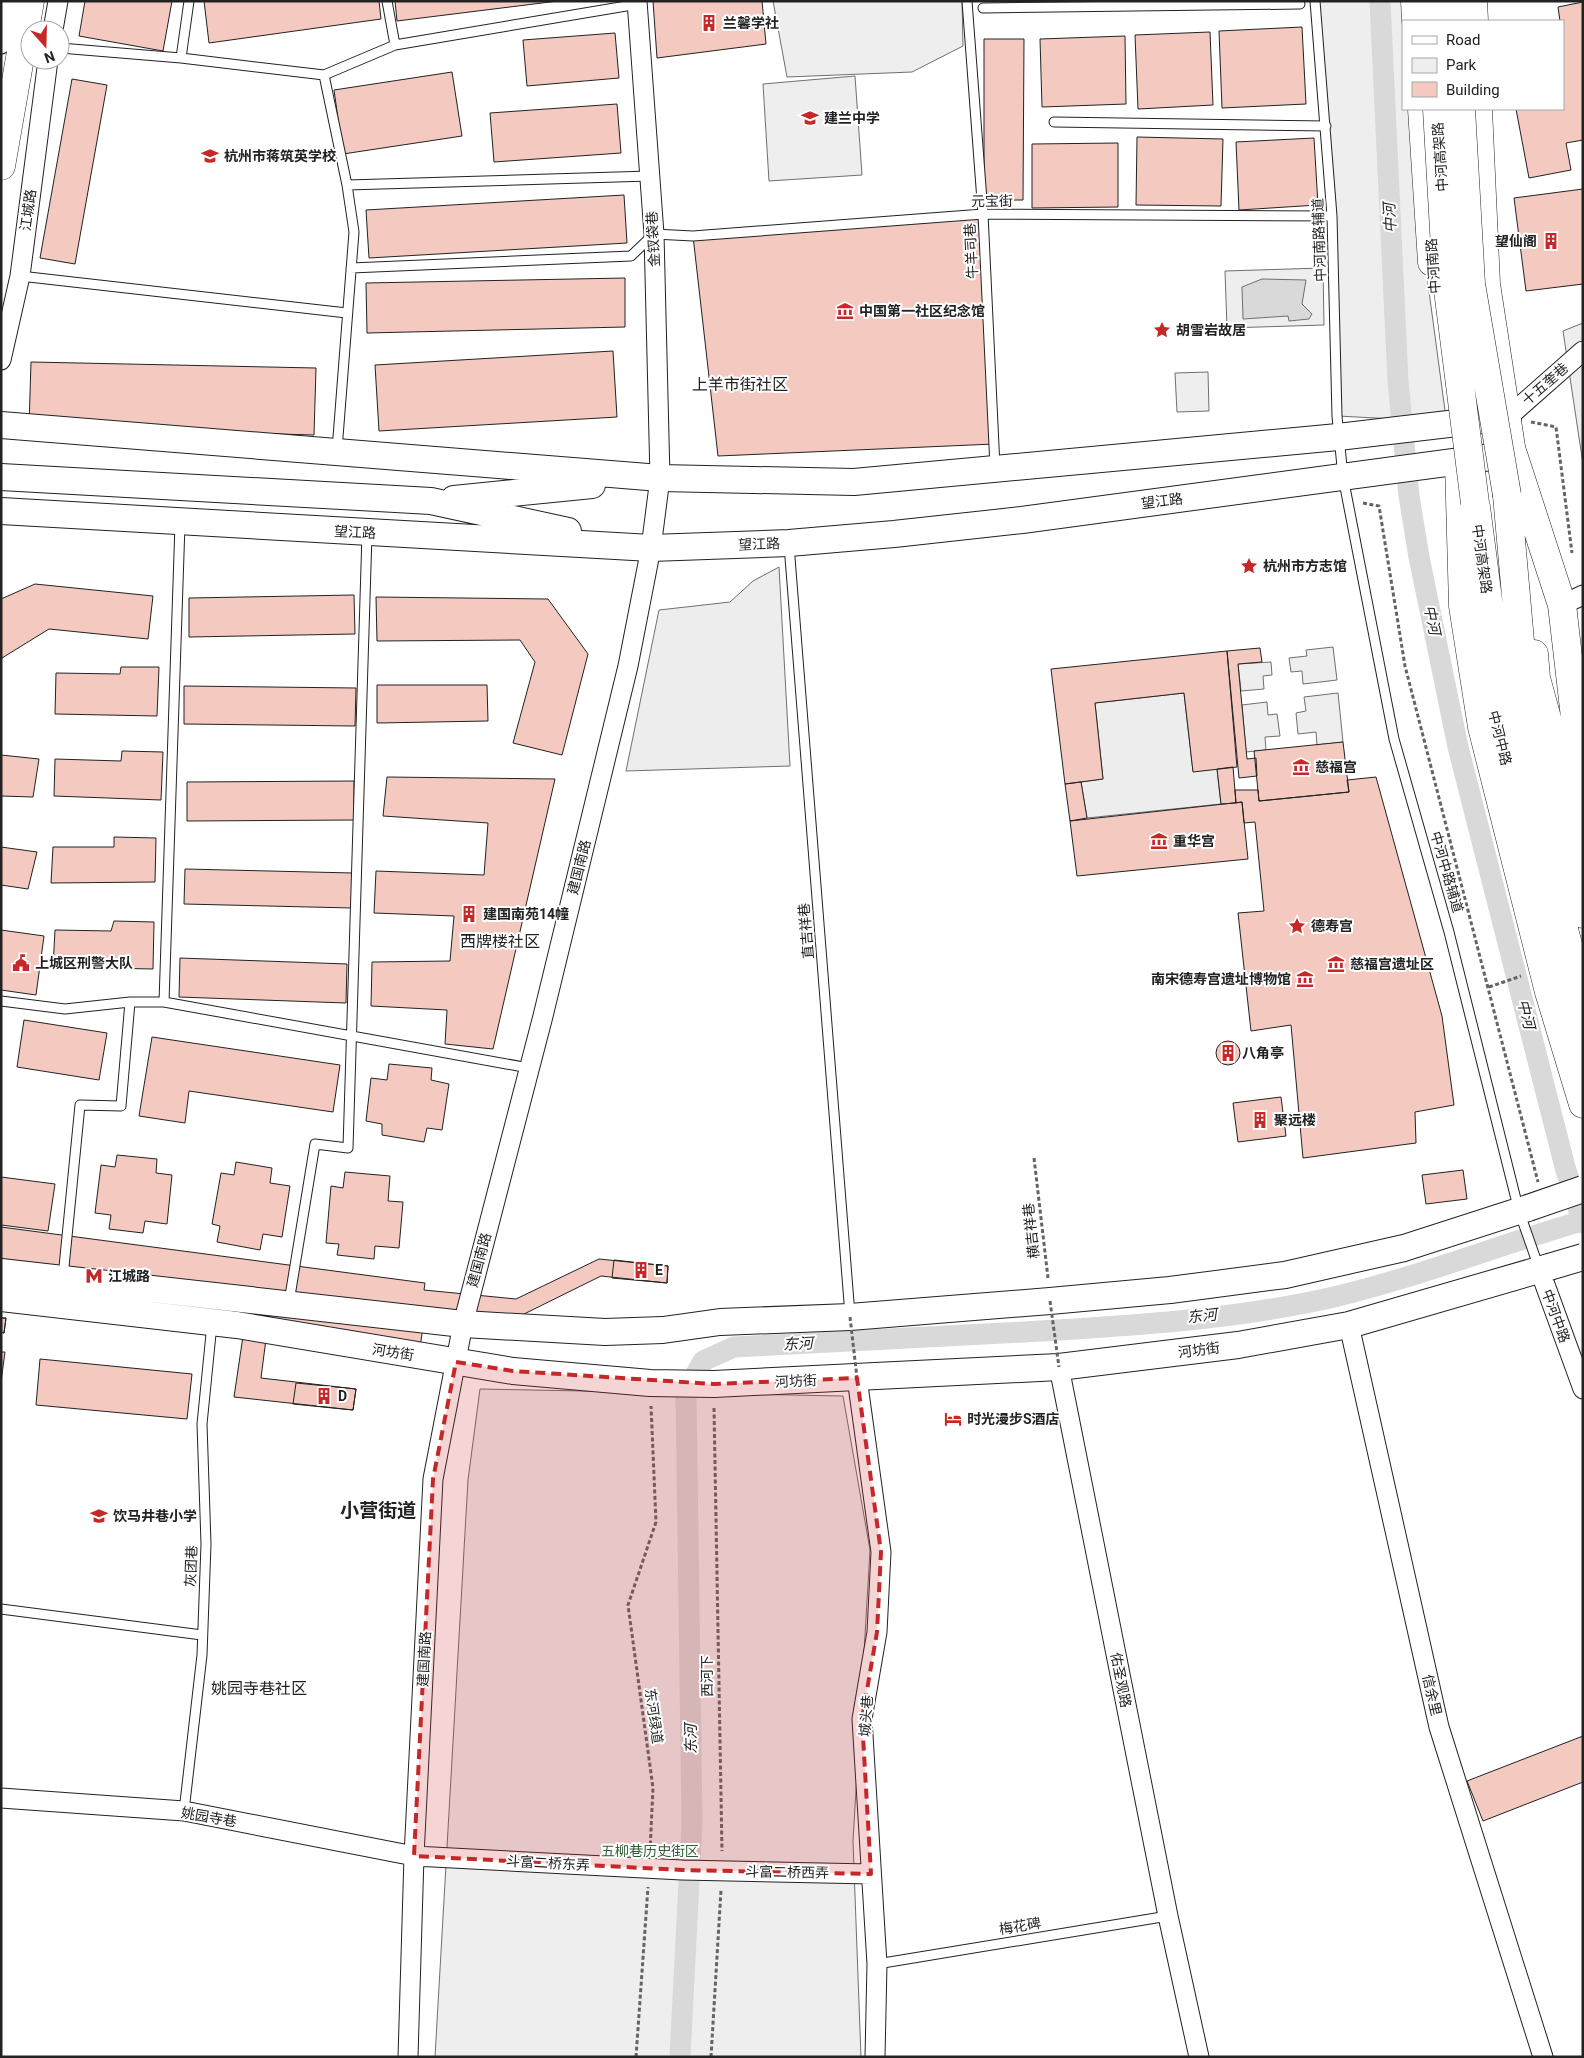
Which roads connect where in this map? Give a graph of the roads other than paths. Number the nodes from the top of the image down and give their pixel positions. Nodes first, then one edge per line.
1 (9, 1) edge
2 (30, 1) edge
3 (58, 1) edge
4 (189, 1) edge
5 (387, 1) edge
6 (967, 1) edge
7 (1314, 1) edge
8 (1414, 1) edge
9 (1430, 1) edge
10 (1455, 1) edge
11 (1473, 1) edge
12 (637, 3) edge
13 (1138, 4) edge
14 (1300, 4) dead end
15 (984, 8) dead end
16 (55, 20) edge
17 (1416, 20) edge
18 (1431, 20) edge
19 (1456, 20) edge
20 (1474, 20) edge
21 (1, 44) edge
22 (395, 45) junction
23 (70, 49) edge
24 (181, 58) junction
25 (47, 70) edge
26 (324, 75) junction
27 (1422, 110) edge
28 (1437, 110) edge
29 (1461, 110) edge
30 (1478, 110) edge
31 (1054, 122) dead end
32 (1326, 126) junction
33 (1, 166) edge
34 (650, 176) junction
35 (348, 185) junction
36 (983, 214) junction
37 (1332, 216) junction
38 (654, 234) junction
39 (351, 268) junction
40 (20, 276) junction
41 (348, 313) junction
42 (1583, 351) edge
43 (1, 360) edge
44 (1508, 417) junction
45 (1452, 423) junction
46 (1, 425) edge
47 (1338, 437) junction
48 (336, 453) junction
49 (1513, 454) junction
50 (1459, 462) junction
51 (995, 469) junction
52 (1, 477) edge
53 (660, 478) junction
54 (1345, 489) junction
55 (431, 501) junction
56 (1, 511) edge
57 (180, 521) junction
58 (367, 532) junction
59 (789, 543) junction
60 (651, 548) junction
61 (1572, 600) edge
62 (1583, 786) edge
63 (1583, 851) edge
64 (1583, 914) edge
65 (1583, 1000) edge
66 (1, 1001) edge
67 (130, 1002) junction
68 (164, 1002) junction
69 (351, 1036) junction
70 (1583, 1046) edge
71 (529, 1068) junction
72 (1583, 1104) edge
73 (1583, 1189) edge
74 (1529, 1201) junction
75 (1583, 1257) edge
76 (1544, 1269) junction
77 (1, 1272) edge
78 (63, 1279) junction
79 (1, 1298) edge
80 (289, 1304) junction
81 (850, 1317) junction
82 (212, 1322) junction
83 (462, 1324) junction
84 (1348, 1325) junction
85 (456, 1362) junction
86 (1059, 1366) junction
87 (857, 1378) junction
88 (1583, 1389) edge
89 (1, 1609) edge
90 (202, 1635) junction
91 (1, 1798) edge
92 (184, 1811) junction
93 (414, 1856) junction
94 (703, 1870) joint
95 (871, 1874) junction
96 (1168, 1916) junction
97 (877, 1964) junction
98 (408, 2057) edge
99 (875, 2057) edge
100 (1199, 2057) edge
101 (1543, 2057) edge

1 - 21 street
2 - 33 main road
3 - 16 street
4 - 24 lane
5 - 22 lane
6 - 36 lane, 牛羊司巷
7 - 32 lane, 中河南路辅道
8 - 17 main road
9 - 18 main road
10 - 19 main road
11 - 20 main road
12 - 22 lane
12 - 34 street, 金钗袋巷
13 - 14 lane
13 - 15 lane
22 - 26 lane
23 - 24 lane
24 - 26 lane
25 - 40 street, 江城路
26 - 35 lane
27 - 45 main road, 中河南路
28 - 65 main road, 中河高架路, bridge
29 - 64 main road, 中河高架路, bridge
30 - 44 main road
31 - 32 lane
32 - 37 lane, 中河南路辅道
34 - 35 lane
34 - 38 street, 金钗袋巷
35 - 39 lane
36 - 37 lane, 元宝街
36 - 38 lane, 元宝街
36 - 51 lane, 牛羊司巷
37 - 47 lane, 中河南路辅道
38 - 39 lane
38 - 53 street, 金钗袋巷
39 - 41 lane
40 - 41 lane
40 - 43 street, 江城路
41 - 48 lane
42 - 44 street, 十五奎巷
44 - 45 street
44 - 49 main road
45 - 47 street
45 - 50 main road, 中河中路
46 - 48 street
47 - 51 street
47 - 54 lane, 中河南路辅道
48 - 53 street
49 - 50 street, 望江路
49 - 61 main road
49 - 63 main road
50 - 54 street, 望江路
50 - 70 main road, 中河中路
50 - 72 main road
51 - 53 street
52 - 55 street
53 - 55 street
53 - 60 street, 建国南路
54 - 59 street, 望江路
54 - 74 lane, 中河中路辅道
55 - 60 street
56 - 57 street, 望江路
57 - 58 street, 望江路
57 - 68 lane
58 - 60 street, 望江路
58 - 69 lane
59 - 60 street, 望江路
59 - 81 lane, 直吉祥巷
60 - 71 street, 建国南路
61 - 62 main road
66 - 67 lane
67 - 68 lane
67 - 78 lane
68 - 69 lane
69 - 71 lane
69 - 80 lane
71 - 83 street, 建国南路
73 - 74 street, bridge
74 - 76 lane, 中河中路辅道
74 - 81 street
75 - 76 street, 河坊街, bridge
76 - 84 street, 河坊街
76 - 88 street, 中河中路
77 - 78 street
78 - 80 street
79 - 82 street, 河坊街
80 - 83 street
81 - 83 street
82 - 85 street, 河坊街
82 - 90 lane, 灰团巷
83 - 85 street, 建国南路
84 - 86 street, 河坊街
84 - 101 street, 信余里
85 - 87 street, 河坊街
85 - 93 street, 建国南路
86 - 87 street, 河坊街
86 - 96 street, 佑圣观路
87 - 95 street, 城头巷
89 - 90 lane
90 - 92 lane, 灰团巷
91 - 92 street, 姚园寺巷
92 - 93 street, 姚园寺巷
93 - 94 street, 斗富二桥东弄
93 - 98 street, 建国南路
94 - 95 street, 斗富二桥西弄
95 - 97 street, 城头巷
96 - 97 lane, 梅花碑
96 - 100 street, 佑圣观路
97 - 99 street, 城头巷

